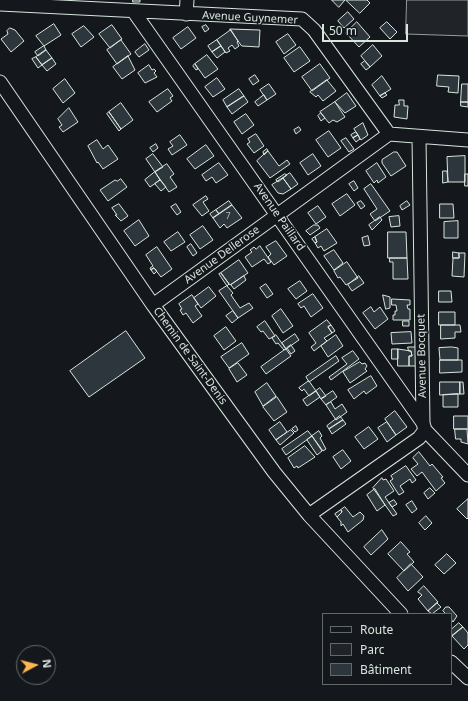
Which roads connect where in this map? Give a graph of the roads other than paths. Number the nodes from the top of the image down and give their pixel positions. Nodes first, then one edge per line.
1 (186, 0) edge
2 (0, 4) edge
3 (134, 12) junction
4 (186, 14) junction
5 (0, 82) edge
6 (389, 134) junction
7 (419, 137) junction
8 (468, 140) edge
9 (277, 215) junction
10 (153, 305) junction
11 (424, 426) junction
12 (468, 475) edge
13 (309, 515) junction
14 (400, 613) edge
15 (452, 663) edge
16 (468, 678) edge

1 - 4 street
2 - 3 street, Avenue Guynemer
3 - 4 street, Avenue Guynemer
3 - 9 street, Avenue Paillard
4 - 6 street, Avenue Guynemer
5 - 10 street, Chemin de Saint-Denis
6 - 7 street
6 - 9 street, Avenue Dellerose
7 - 8 street
7 - 11 street, Avenue Bocquet
9 - 10 street, Avenue Dellerose
9 - 11 street, Avenue Paillard
10 - 13 street, Chemin de Saint-Denis
11 - 12 street, Avenue Paillard
11 - 13 street
13 - 14 street, Chemin de Saint-Denis
15 - 16 street

